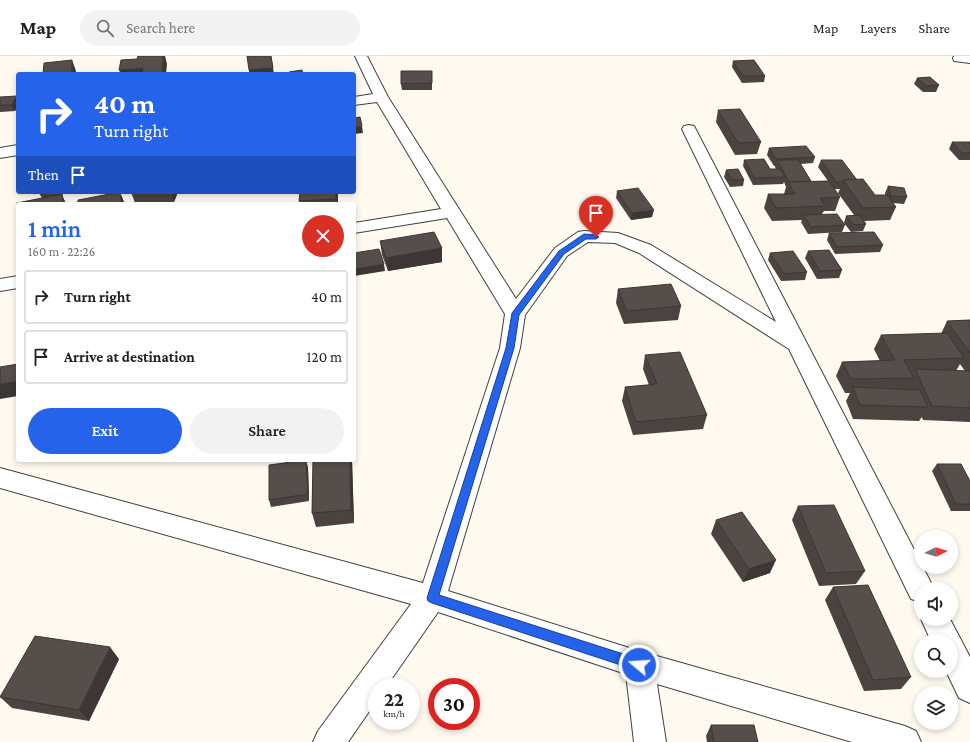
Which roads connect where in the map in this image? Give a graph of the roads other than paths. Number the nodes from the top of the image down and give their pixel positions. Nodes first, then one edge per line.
1 (361, 56) edge
2 (381, 97) junction
3 (356, 101) edge
4 (690, 129) dead end
5 (16, 150) edge
6 (0, 153) edge
7 (452, 212) junction
8 (356, 228) edge
9 (16, 282) edge
10 (0, 285) edge
11 (515, 314) junction
12 (798, 345) junction
13 (0, 478) edge
14 (917, 582) edge
15 (432, 598) junction
16 (958, 664) edge
17 (639, 665) junction
18 (970, 688) edge
19 (329, 742) edge
20 (650, 742) edge
21 (905, 742) edge

1 - 2 street
2 - 3 street
2 - 7 street
4 - 12 street
5 - 6 street
7 - 8 street
7 - 11 street
9 - 10 street
11 - 12 street
11 - 15 street
12 - 14 street
13 - 15 street
15 - 17 street
15 - 19 street
16 - 18 street
17 - 20 street
17 - 21 street

